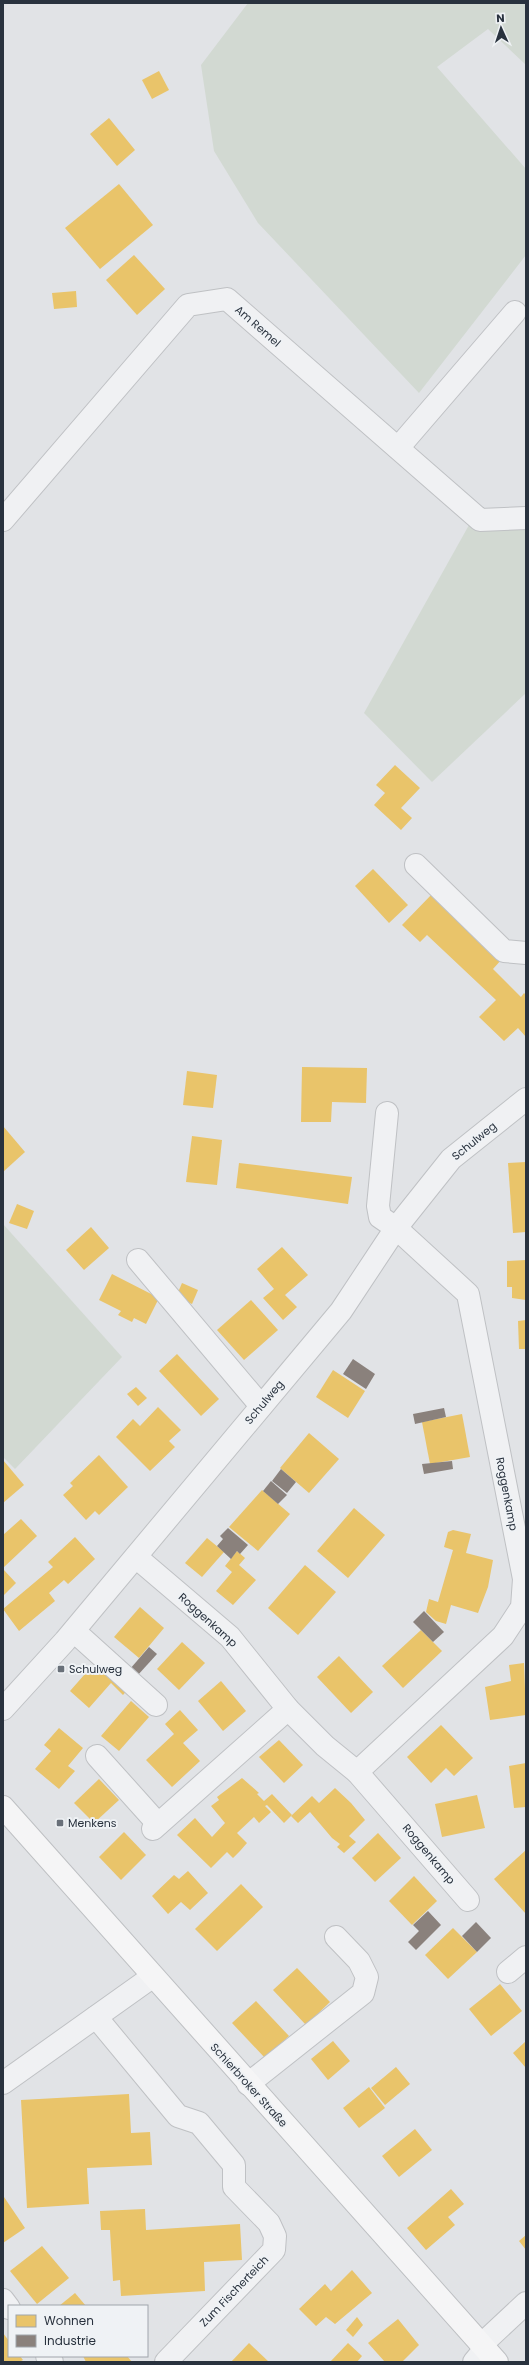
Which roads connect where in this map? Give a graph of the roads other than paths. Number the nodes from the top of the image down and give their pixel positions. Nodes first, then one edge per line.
1 (515, 312) dead end
2 (398, 448) junction
3 (5, 515) edge
4 (526, 518) edge
5 (416, 865) dead end
6 (526, 953) edge
7 (526, 1099) edge
8 (387, 1113) dead end
9 (396, 1228) junction
10 (138, 1260) dead end
11 (262, 1406) junction
12 (519, 1524) edge
13 (136, 1557) junction
14 (524, 1610) edge
15 (74, 1631) junction
16 (156, 1704) dead end
17 (3, 1709) edge
18 (288, 1709) junction
19 (97, 1756) dead end
20 (357, 1772) junction
21 (3, 1807) edge
22 (468, 1900) dead end
23 (336, 1937) dead end
24 (526, 1957) edge
25 (508, 1972) dead end
26 (152, 1977) junction
27 (96, 2018) junction
28 (3, 2083) edge
29 (248, 2084) junction
30 (526, 2303) edge
31 (484, 2354) edge
32 (166, 2362) edge

1 - 2 street
2 - 3 street, Am Remel
2 - 4 street, Am Remel
5 - 6 street
7 - 9 street, Schulweg
8 - 9 street, Roggenkamp
9 - 11 street, Schulweg
9 - 12 street, Roggenkamp
10 - 11 street
11 - 13 street, Schulweg
12 - 14 street, Roggenkamp
13 - 15 street, Schulweg
13 - 18 street, Roggenkamp
14 - 20 street, Roggenkamp
15 - 16 street
15 - 17 street, Schulweg
18 - 19 street
18 - 20 street, Roggenkamp
20 - 22 street, Roggenkamp
21 - 26 main road, Schierbroker Straße
23 - 29 street
24 - 25 street
26 - 27 street
26 - 29 main road, Schierbroker Straße
27 - 28 street
27 - 32 street, Zum Fischerteich
29 - 31 main road, Schierbroker Straße
30 - 31 street

